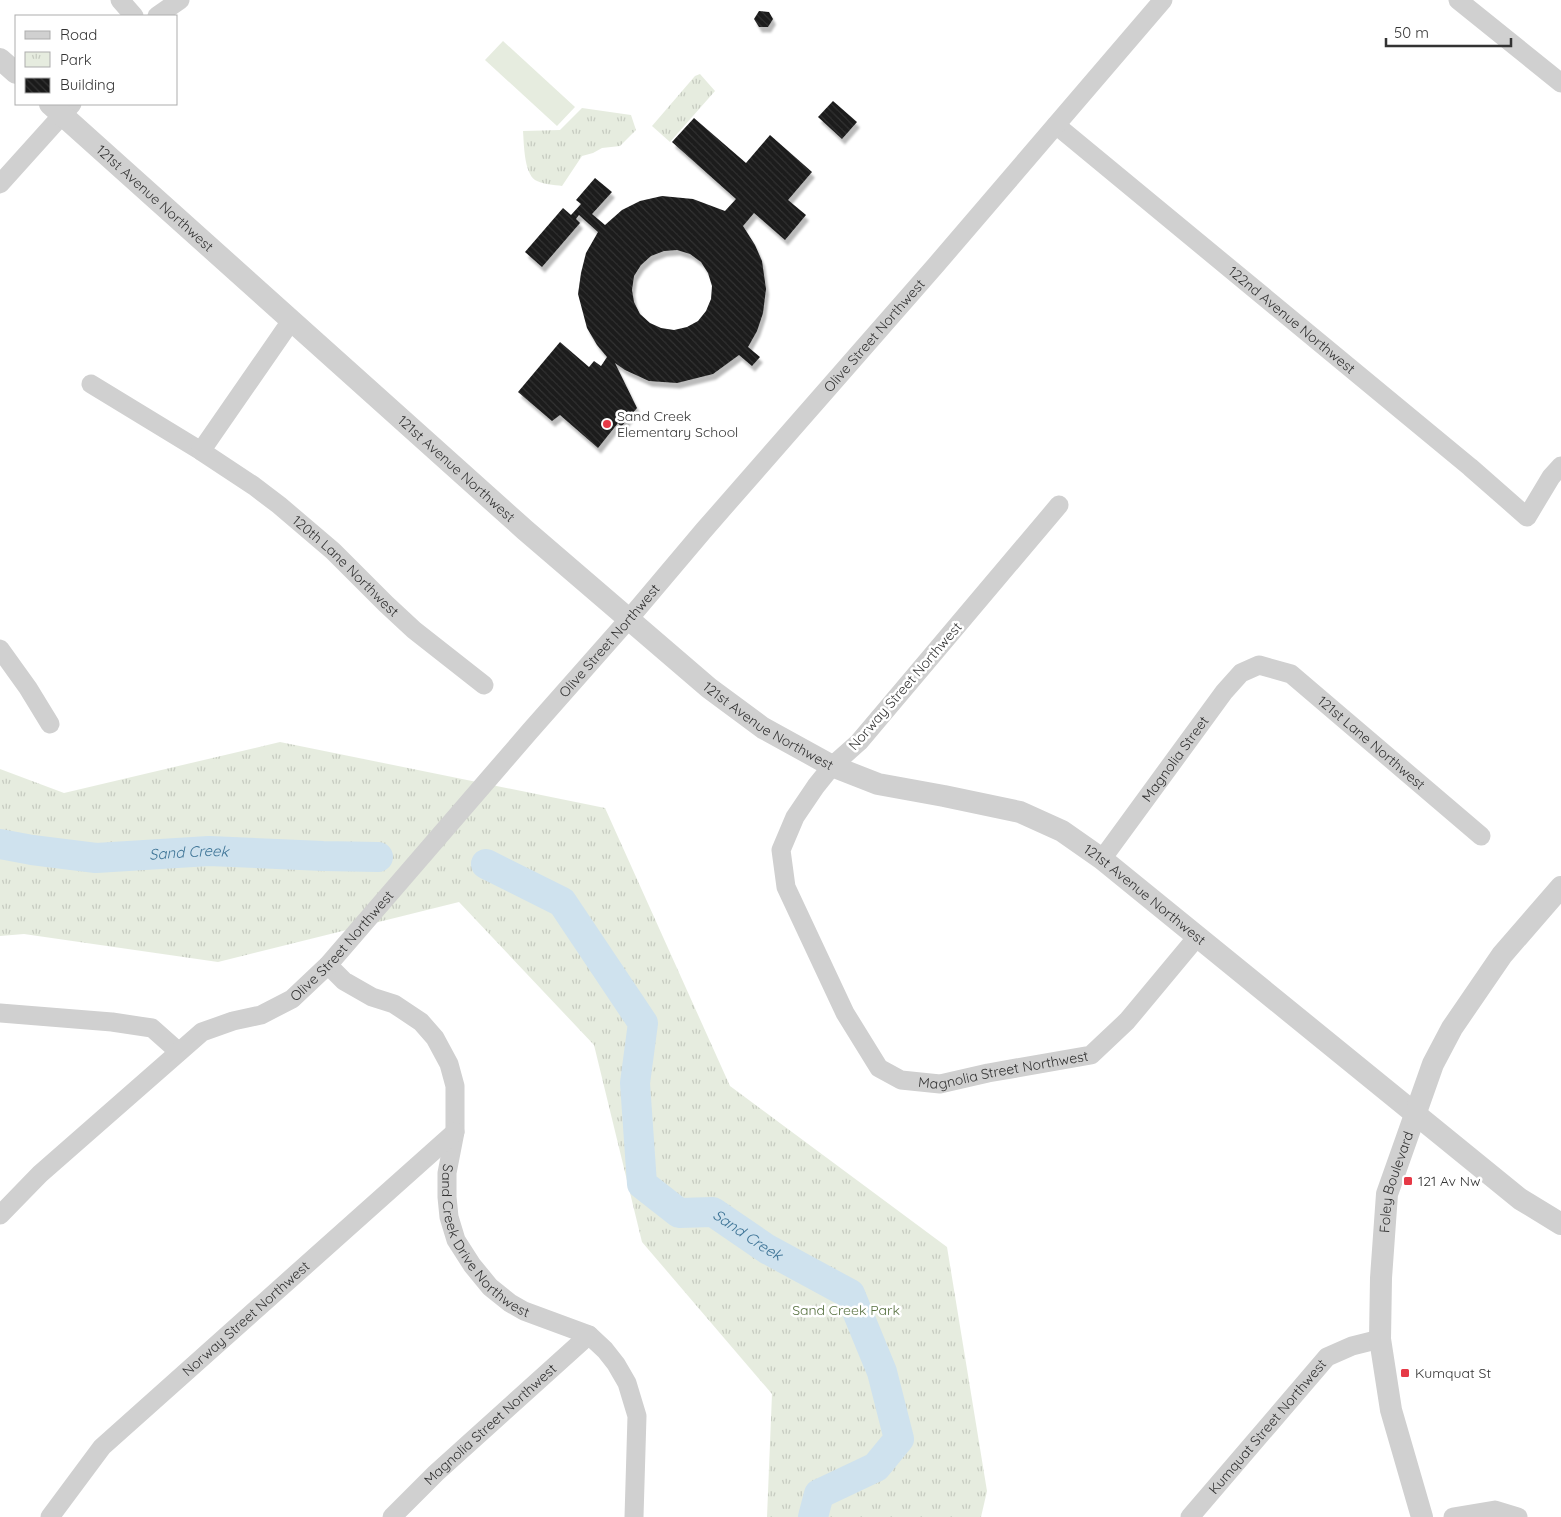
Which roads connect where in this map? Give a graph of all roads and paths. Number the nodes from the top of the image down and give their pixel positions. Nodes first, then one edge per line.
1 (120, 0) edge
2 (180, 0) edge
3 (1163, 0) edge
4 (1458, 0) edge
5 (133, 15) edge
6 (158, 15) edge
7 (0, 58) edge
8 (15, 72) edge
9 (1561, 83) edge
10 (61, 107) edge
11 (1056, 125) junction
12 (0, 184) edge
13 (291, 321) junction
14 (91, 384) dead end
15 (201, 452) junction
16 (1561, 466) edge
17 (1059, 505) dead end
18 (628, 620) junction
19 (0, 649) edge
20 (1256, 666) joint
21 (484, 685) dead end
22 (50, 724) dead end
23 (832, 766) junction
24 (1481, 836) dead end
25 (1102, 859) junction
26 (1561, 887) edge
27 (1197, 937) junction
28 (328, 964) junction
29 (0, 1012) edge
30 (179, 1052) junction
31 (880, 1068) joint
32 (1415, 1114) junction
33 (455, 1132) junction
34 (0, 1215) edge
35 (1561, 1224) edge
36 (590, 1335) junction
37 (1380, 1339) junction
38 (50, 1517) edge
39 (392, 1517) edge
40 (634, 1517) edge
41 (1190, 1517) edge
42 (1422, 1517) edge
43 (1453, 1517) edge
44 (1518, 1517) edge

1 - 5 street
2 - 6 street
3 - 11 street, Olive Street Northwest
4 - 9 street
7 - 8 street
10 - 12 street
10 - 13 street, 121st Avenue Northwest
11 - 16 street, 122nd Avenue Northwest
11 - 18 street, Olive Street Northwest
13 - 15 street
13 - 18 street, 121st Avenue Northwest
14 - 15 street, 120th Lane Northwest
15 - 21 street, 120th Lane Northwest
17 - 23 street, Norway Street Northwest
18 - 23 street, 121st Avenue Northwest
18 - 28 street, Olive Street Northwest
19 - 22 street
20 - 24 street, 121st Lane Northwest
20 - 25 street, Magnolia Street
23 - 25 street, 121st Avenue Northwest
23 - 31 street, Norway Street Northwest
25 - 27 street, 121st Avenue Northwest
26 - 32 street, Foley Boulevard
27 - 31 street, Magnolia Street Northwest
27 - 32 street, 121st Avenue Northwest
28 - 30 street, Olive Street Northwest
28 - 33 street, Sand Creek Drive Northwest
29 - 30 street
30 - 34 street, Olive Street Northwest
32 - 35 street, 121st Avenue Northwest
32 - 37 street, Foley Boulevard
33 - 36 street, Sand Creek Drive Northwest
33 - 38 street, Norway Street Northwest
36 - 39 street, Magnolia Street Northwest
36 - 40 street, Sand Creek Drive Northwest
37 - 41 street, Kumquat Street Northwest
37 - 42 street, Foley Boulevard
43 - 44 street

